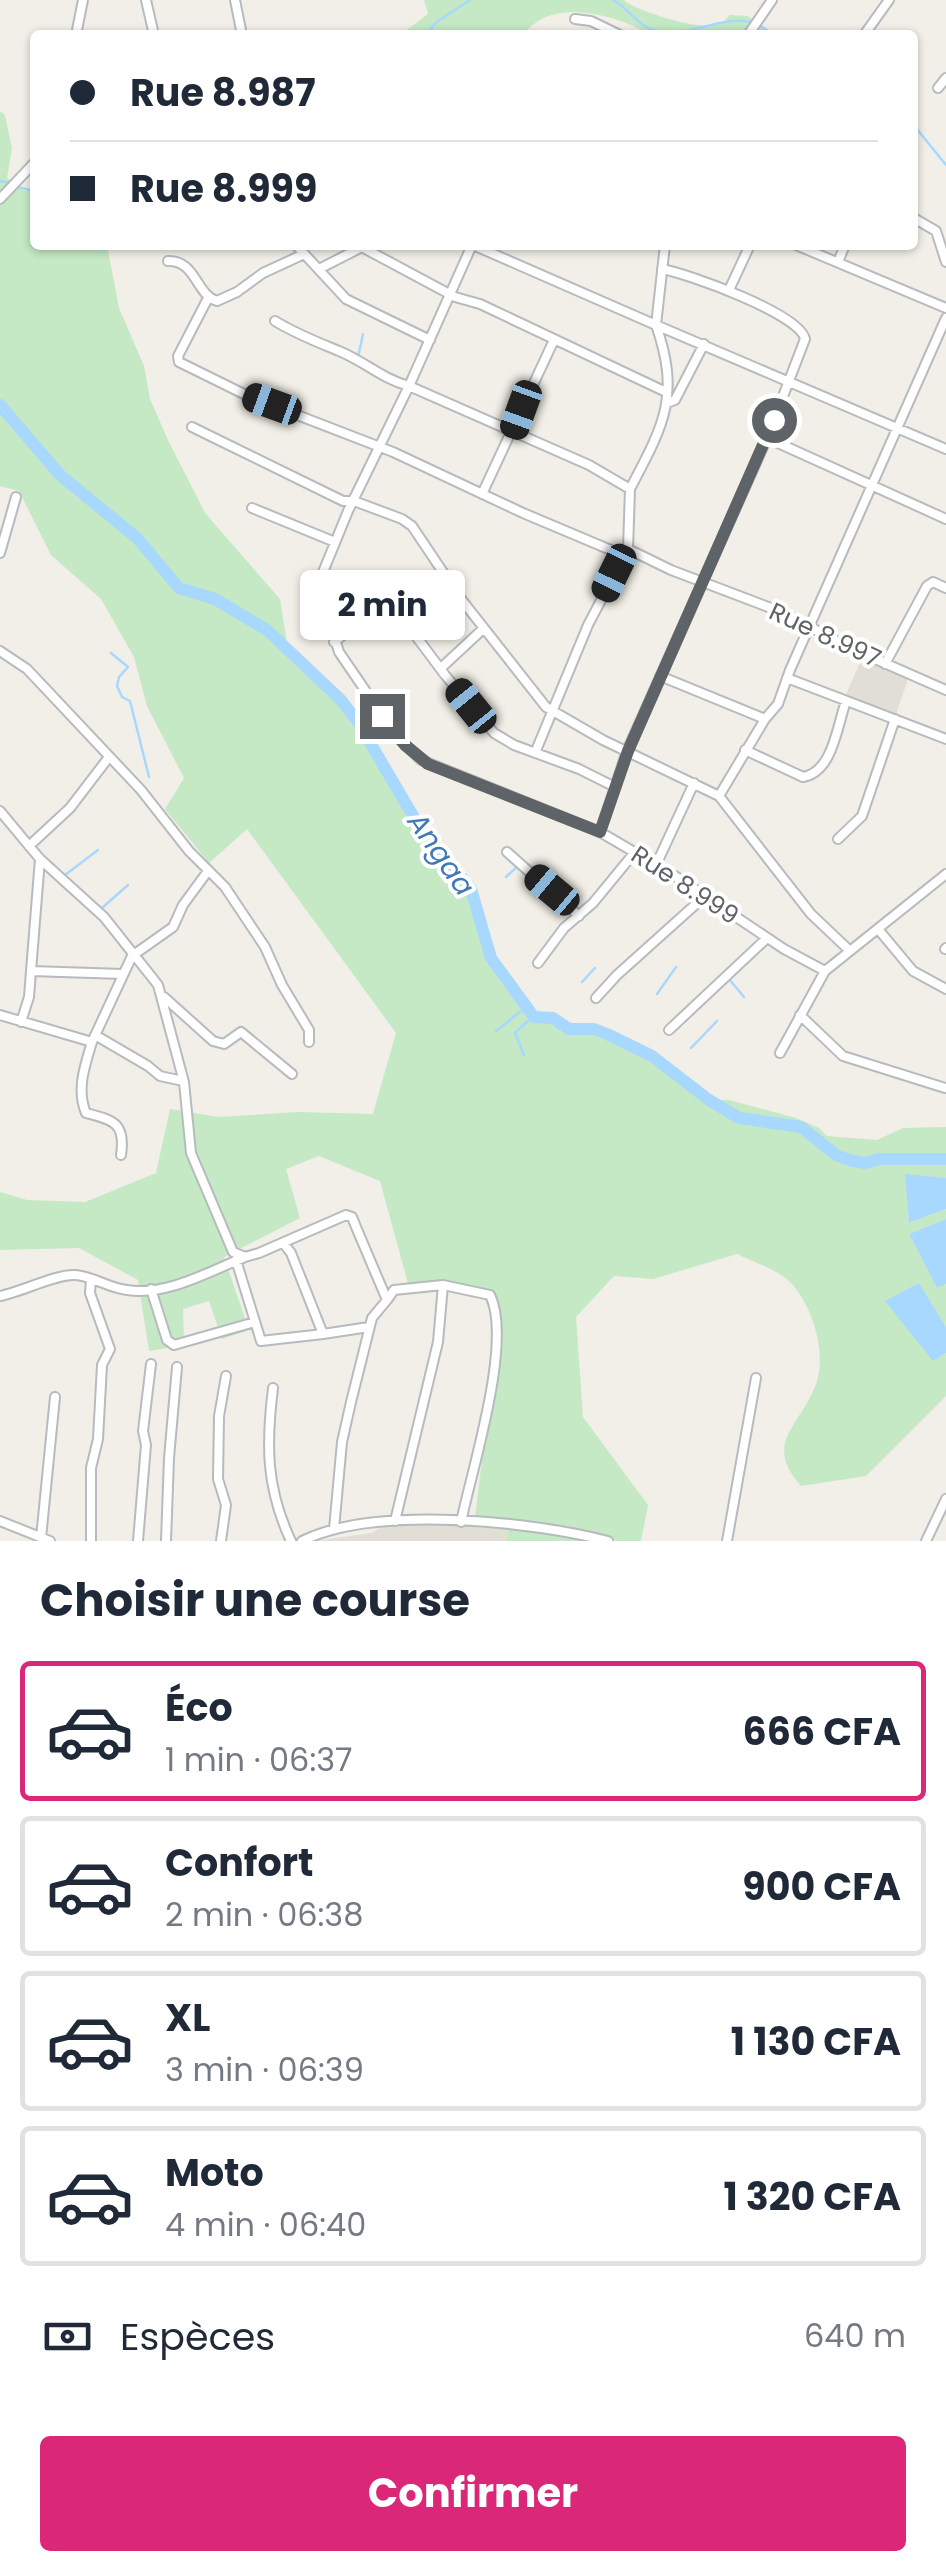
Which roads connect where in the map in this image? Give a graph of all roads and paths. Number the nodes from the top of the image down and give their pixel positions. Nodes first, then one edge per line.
1 (83, 0) edge
2 (146, 0) edge
3 (235, 0) edge
4 (772, 0) edge
5 (889, 0) edge
6 (575, 19) dead end
7 (77, 30) edge
8 (153, 30) edge
9 (241, 30) edge
10 (609, 30) edge
11 (751, 30) edge
12 (868, 30) edge
13 (946, 78) edge
14 (938, 88) dead end
15 (30, 168) edge
16 (0, 199) edge
17 (918, 220) edge
18 (300, 250) edge
19 (352, 250) edge
20 (367, 250) edge
21 (471, 250) edge
22 (484, 250) edge
23 (664, 250) edge
24 (748, 250) edge
25 (808, 250) edge
26 (844, 250) edge
27 (304, 254) junction
28 (168, 261) dead end
29 (838, 262) junction
30 (946, 262) edge
31 (662, 269) junction
32 (319, 270) junction
33 (729, 290) junction
34 (452, 295) junction
35 (208, 298) junction
36 (946, 308) edge
37 (946, 318) edge
38 (275, 321) dead end
39 (656, 325) junction
40 (430, 340) junction
41 (554, 340) junction
42 (704, 344) junction
43 (790, 381) junction
44 (409, 386) junction
45 (666, 392) junction
46 (667, 403) junction
47 (192, 427) dead end
48 (899, 428) junction
49 (513, 432) junction
50 (767, 438) junction
51 (380, 447) junction
52 (946, 449) edge
53 (874, 486) junction
54 (630, 489) junction
55 (482, 494) junction
56 (16, 497) dead end
57 (354, 501) junction
58 (252, 508) dead end
59 (946, 518) edge
60 (334, 542) junction
61 (626, 552) junction
62 (0, 554) edge
63 (703, 582) junction
64 (946, 588) edge
65 (810, 627) junction
66 (484, 628) junction
67 (334, 642) junction
68 (0, 651) edge
69 (885, 664) junction
70 (440, 668) junction
71 (660, 676) junction
72 (787, 678) junction
73 (946, 690) edge
74 (846, 701) junction
75 (552, 711) junction
76 (764, 719) junction
77 (895, 719) junction
78 (946, 739) edge
79 (745, 750) junction
80 (628, 751) junction
81 (535, 753) junction
82 (109, 757) junction
83 (694, 783) junction
84 (615, 787) junction
85 (719, 796) junction
86 (0, 811) edge
87 (600, 832) junction
88 (838, 838) dead end
89 (29, 846) junction
90 (507, 852) dead end
91 (635, 852) junction
92 (40, 859) junction
93 (656, 865) junction
94 (208, 871) junction
95 (946, 874) edge
96 (706, 896) junction
97 (579, 916) junction
98 (878, 930) junction
99 (767, 938) junction
100 (850, 951) junction
101 (132, 956) junction
102 (538, 962) dead end
103 (31, 971) junction
104 (826, 971) junction
105 (123, 974) junction
106 (946, 988) edge
107 (162, 995) junction
108 (596, 998) dead end
109 (0, 1015) edge
110 (800, 1015) junction
111 (21, 1022) junction
112 (669, 1030) dead end
113 (94, 1039) junction
114 (309, 1042) dead end
115 (780, 1053) dead end
116 (292, 1074) dead end
117 (184, 1080) junction
118 (944, 1088) edge
119 (121, 1155) dead end
120 (284, 1244) junction
121 (241, 1258) junction
122 (91, 1279) junction
123 (443, 1284) junction
124 (151, 1289) junction
125 (0, 1296) edge
126 (388, 1300) junction
127 (255, 1322) junction
128 (370, 1327) junction
129 (323, 1334) junction
130 (152, 1364) dead end
131 (177, 1367) dead end
132 (226, 1376) dead end
133 (756, 1378) dead end
134 (273, 1388) dead end
135 (55, 1397) dead end
136 (946, 1499) edge
137 (0, 1521) edge
138 (395, 1521) junction
139 (460, 1522) junction
140 (334, 1528) junction
141 (17, 1530) junction
142 (46, 1540) edge
143 (13, 1541) edge
144 (90, 1541) edge
145 (138, 1541) edge
146 (166, 1541) edge
147 (221, 1541) edge
148 (292, 1541) edge
149 (302, 1541) edge
150 (608, 1541) edge
151 (727, 1541) edge
152 (926, 1541) edge

1 - 7 street
2 - 8 street
3 - 9 street
4 - 11 street
5 - 12 street
6 - 10 street
13 - 14 street
15 - 16 street
17 - 30 street
18 - 27 street
19 - 32 street
20 - 34 street
21 - 34 street
22 - 39 street
23 - 31 street
24 - 33 street
25 - 29 street
26 - 29 street
27 - 32 street
27 - 35 street
28 - 35 street
29 - 36 street
31 - 33 street
31 - 39 street
32 - 40 street
33 - 43 street
34 - 40 street
34 - 41 street
35 - 51 street, Rue 8.997
37 - 48 street
38 - 44 street
39 - 42 street
39 - 45 street
40 - 44 street
41 - 45 street
41 - 49 street
42 - 43 street
42 - 46 street
43 - 48 street
43 - 50 street
44 - 49 street
44 - 51 street
45 - 46 street
46 - 54 street
47 - 57 street
48 - 52 street
48 - 53 street
49 - 54 street
49 - 55 street
50 - 53 street
50 - 63 street
51 - 55 street, Rue 8.997
51 - 57 street
53 - 59 street
53 - 65 street
54 - 61 street
55 - 61 street, Rue 8.997
56 - 62 street
57 - 60 street
57 - 66 street
58 - 60 street
60 - 67 street
61 - 63 street, Rue 8.997
61 - 75 street
63 - 65 street, Rue 8.997
63 - 71 street
64 - 69 street
65 - 69 street, Rue 8.997
65 - 72 street
66 - 70 street
66 - 75 street
67 - 70 street
67 - 87 street, Rue 8.999
68 - 82 street
69 - 73 street, Rue 8.997
70 - 81 street
71 - 76 street
71 - 80 street
72 - 74 street
72 - 76 street
74 - 77 street
74 - 79 street
75 - 80 street
75 - 81 street
76 - 79 street
77 - 78 street
77 - 88 street
79 - 85 street
80 - 83 street
80 - 84 street
81 - 84 street
82 - 89 street
82 - 94 street
83 - 85 street
83 - 93 street
84 - 87 street
85 - 100 street
86 - 89 street
87 - 91 street, Rue 8.999
89 - 92 street
90 - 97 street
91 - 93 street, Rue 8.999
91 - 97 street
92 - 101 street
92 - 103 street
93 - 96 street, Rue 8.999
94 - 101 street
94 - 114 street
95 - 98 street
96 - 99 street, Rue 8.999
96 - 108 street
97 - 102 street
98 - 100 street
98 - 106 street
99 - 104 street, Rue 8.999
99 - 112 street
100 - 104 street
101 - 105 street
101 - 107 street
103 - 105 street
103 - 111 street
104 - 110 street
105 - 113 street
107 - 116 street
107 - 117 street
109 - 111 street
110 - 115 street
110 - 118 street
111 - 113 street
113 - 117 street
113 - 119 street
117 - 121 street
120 - 121 street
120 - 126 street
120 - 129 street
121 - 124 street
121 - 127 street
122 - 124 street
122 - 125 street
122 - 144 street
123 - 126 street
123 - 138 street
123 - 139 street
124 - 127 street
126 - 128 street
127 - 129 street
128 - 129 street
128 - 140 street
130 - 145 street
131 - 146 street
132 - 147 street
133 - 151 street
134 - 148 street
135 - 142 street
136 - 152 street
137 - 141 street
138 - 139 street
138 - 140 street
139 - 150 street
140 - 149 street
141 - 142 street
141 - 143 street

